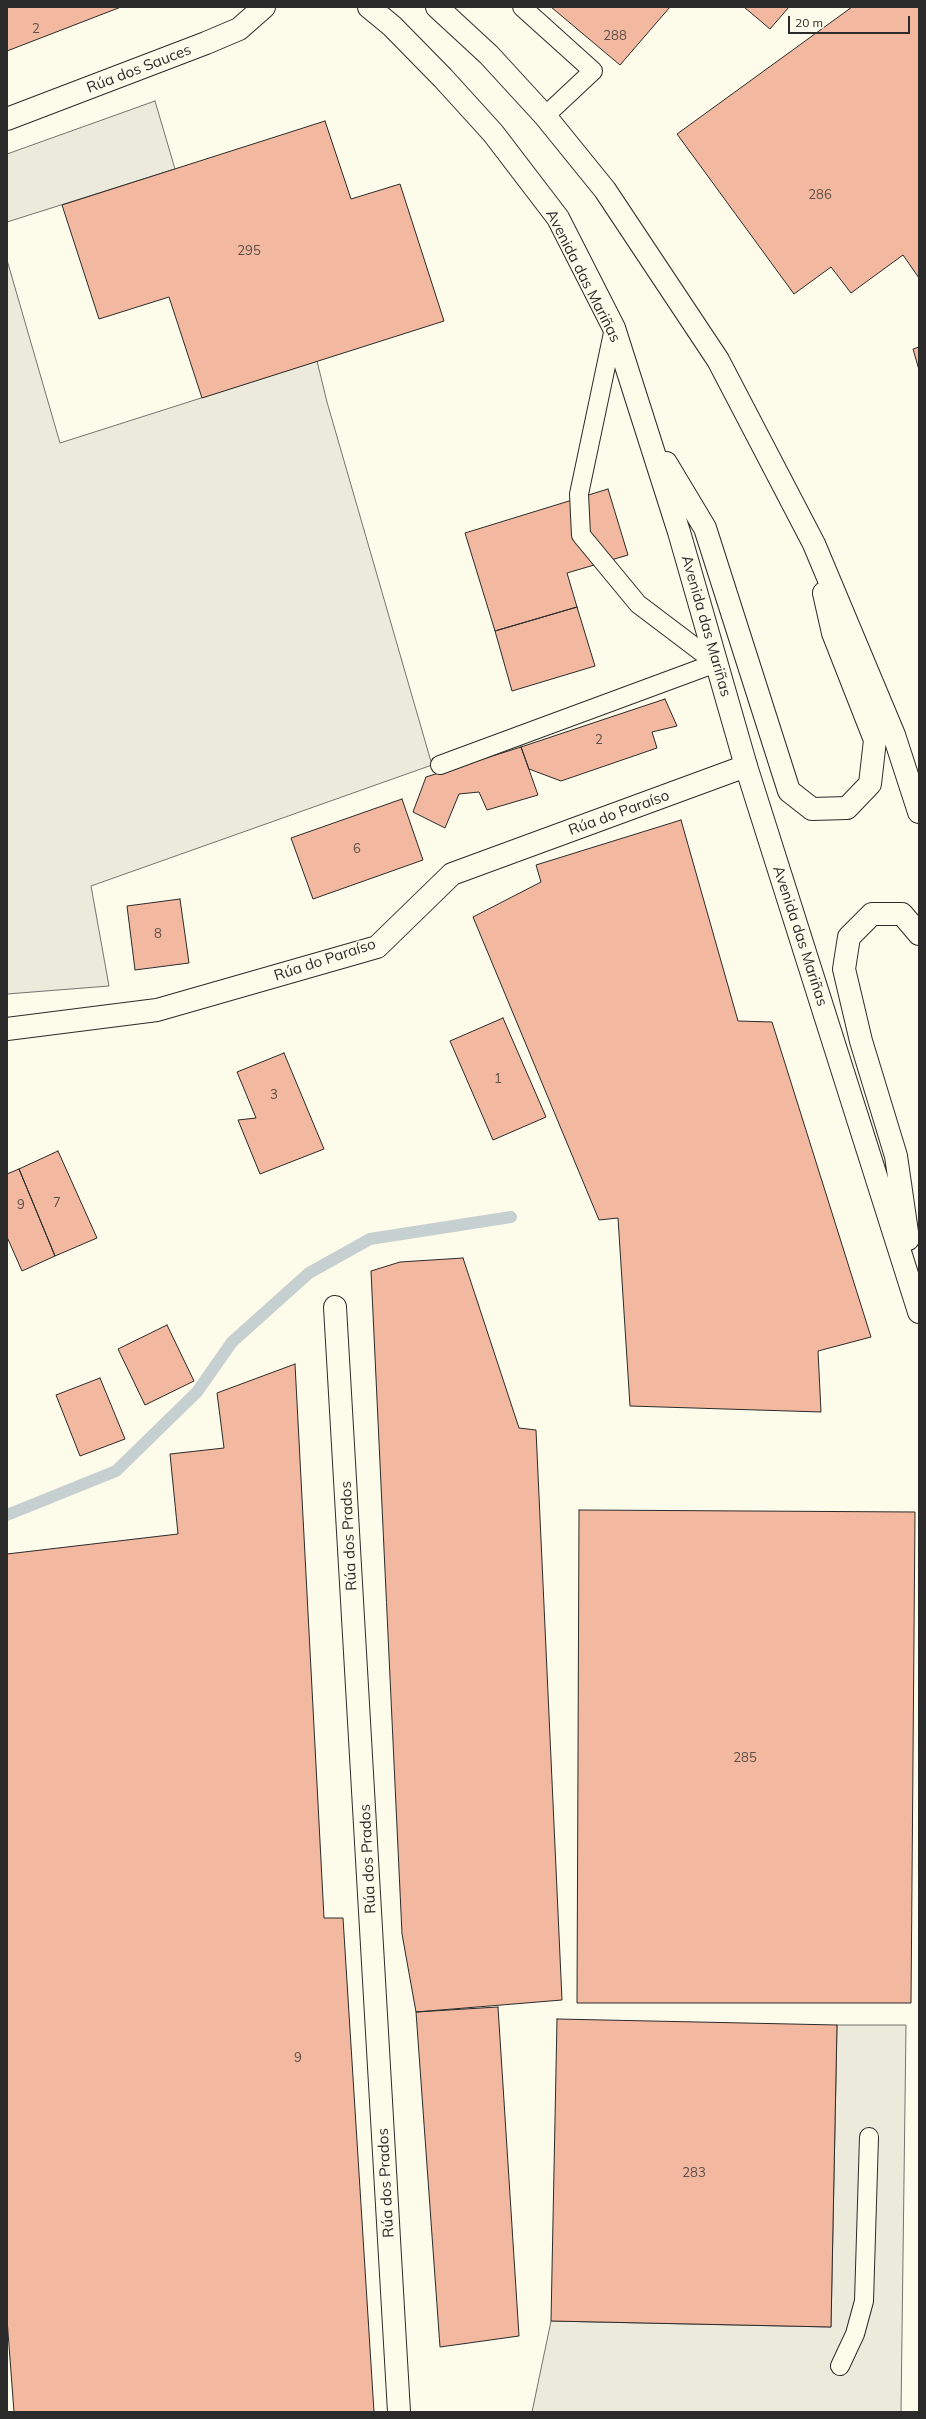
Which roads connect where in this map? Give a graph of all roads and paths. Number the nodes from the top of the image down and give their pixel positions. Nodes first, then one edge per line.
1 (264, 7) edge
2 (369, 7) edge
3 (437, 7) edge
4 (522, 7) edge
5 (545, 116) junction
6 (7, 119) edge
7 (614, 328) junction
8 (647, 433) junction
9 (814, 544) junction
10 (716, 663) junction
11 (440, 765) dead end
12 (746, 766) junction
13 (919, 812) edge
14 (919, 934) edge
15 (7, 1029) edge
16 (335, 1307) dead end
17 (918, 1308) edge
18 (869, 2137) dead end
19 (840, 2366) dead end
20 (399, 2412) edge

1 - 6 main road, Rúa dos Sauces
2 - 7 main road, Avenida das Mariñas
3 - 5 main road
4 - 5 lane
5 - 9 main road
7 - 8 main road, Avenida das Mariñas
7 - 10 lane
8 - 9 main road
8 - 10 main road, Avenida das Mariñas
9 - 13 main road
10 - 11 lane
10 - 12 main road, Avenida das Mariñas
12 - 15 main road, Rúa do Paraíso
12 - 17 main road, Avenida das Mariñas
14 - 17 main road
16 - 20 main road, Rúa dos Prados
18 - 19 lane

